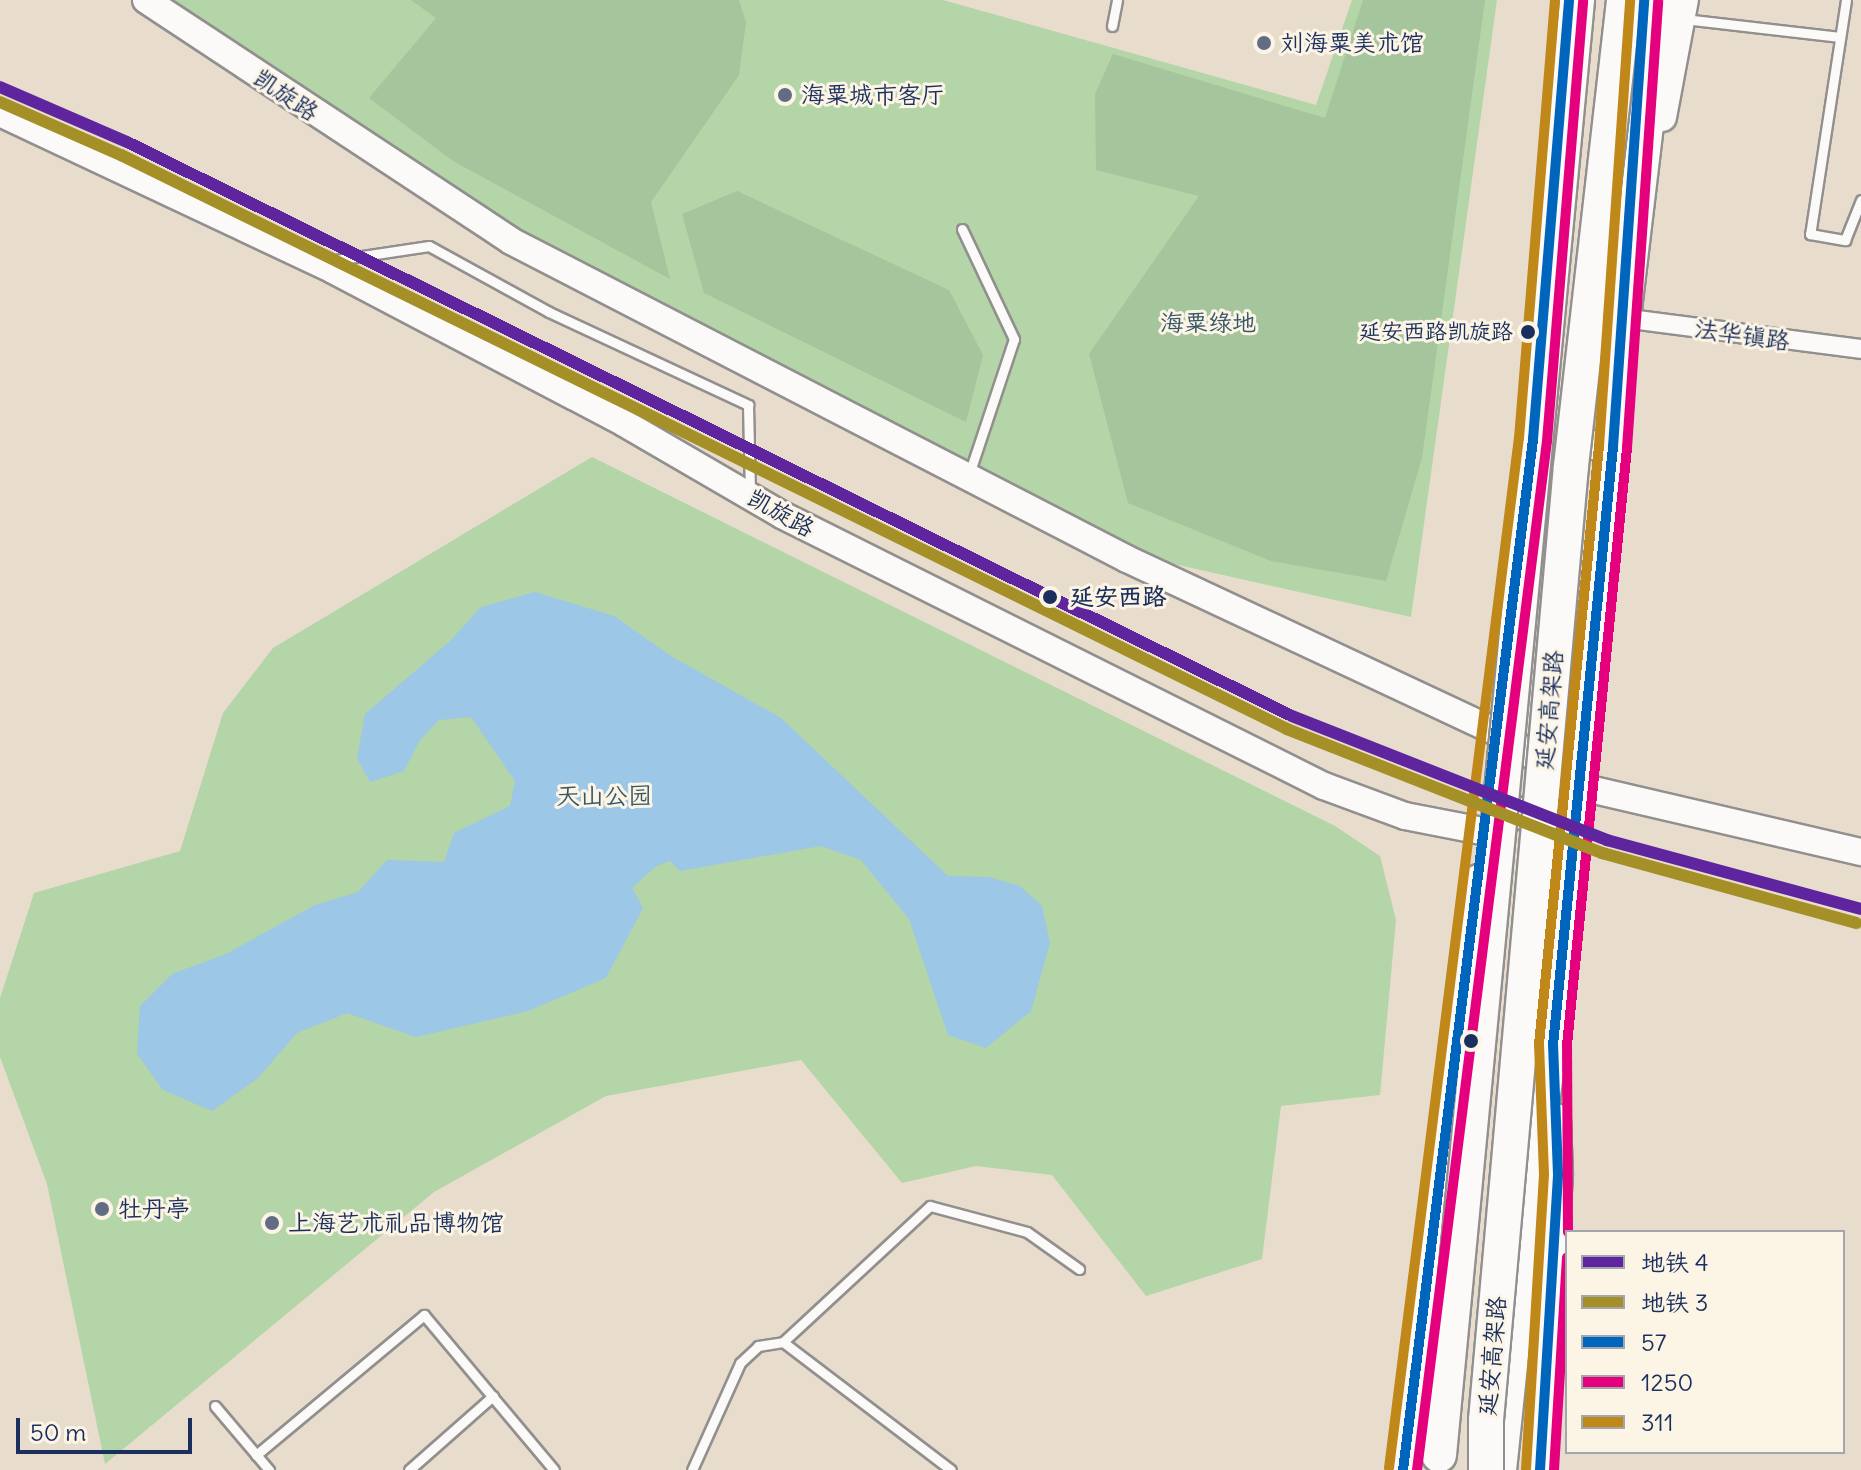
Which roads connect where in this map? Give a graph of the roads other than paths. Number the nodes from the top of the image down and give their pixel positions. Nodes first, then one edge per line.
1 (146, 0) edge
2 (1117, 0) edge
3 (1569, 0) edge
4 (1577, 0) edge
5 (1624, 0) edge
6 (1644, 0) edge
7 (1846, 0) edge
8 (1675, 6) edge
9 (1112, 26) dead end
10 (1840, 37) junction
11 (0, 113) edge
12 (1861, 200) edge
13 (962, 229) dead end
14 (318, 263) junction
15 (1623, 318) junction
16 (1861, 349) edge
17 (1533, 439) junction
18 (1613, 447) junction
19 (968, 477) junction
20 (750, 496) junction
21 (1497, 732) junction
22 (1577, 786) junction
23 (1482, 831) junction
24 (1861, 852) edge
25 (1467, 970) junction
26 (1553, 1045) junction
27 (1079, 1269) dead end
28 (783, 1342) junction
29 (493, 1396) junction
30 (215, 1406) dead end
31 (256, 1455) junction
32 (1439, 1466) edge
33 (269, 1470) edge
34 (409, 1470) edge
35 (552, 1470) edge
36 (692, 1470) edge
37 (951, 1470) edge
38 (1403, 1470) edge
39 (1486, 1470) edge
40 (1502, 1470) edge
41 (1540, 1470) edge

1 - 19 street, 凯旋路
2 - 9 lane
3 - 17 main road
4 - 32 highway, 延安高架路, bridge
5 - 39 highway, 延安高架路, bridge
6 - 15 main road
7 - 10 lane
8 - 10 lane
8 - 15 main road
8 - 15 highway
10 - 12 lane
11 - 14 street, 凯旋路
13 - 19 lane
14 - 20 street, 凯旋路
14 - 20 lane
15 - 16 street, 法华镇路
15 - 18 main road
17 - 18 main road
17 - 21 main road
18 - 22 main road
19 - 21 street, 凯旋路
20 - 23 street, 凯旋路
21 - 22 street, 凯旋路
21 - 23 main road
22 - 23 street
22 - 24 street, 凯旋路
22 - 26 main road
23 - 25 main road
25 - 32 main road
25 - 38 main road
26 - 40 main road
26 - 41 main road
27 - 28 lane
28 - 36 lane
28 - 37 lane
29 - 31 lane
29 - 34 lane
29 - 35 lane
30 - 31 lane
31 - 33 lane

